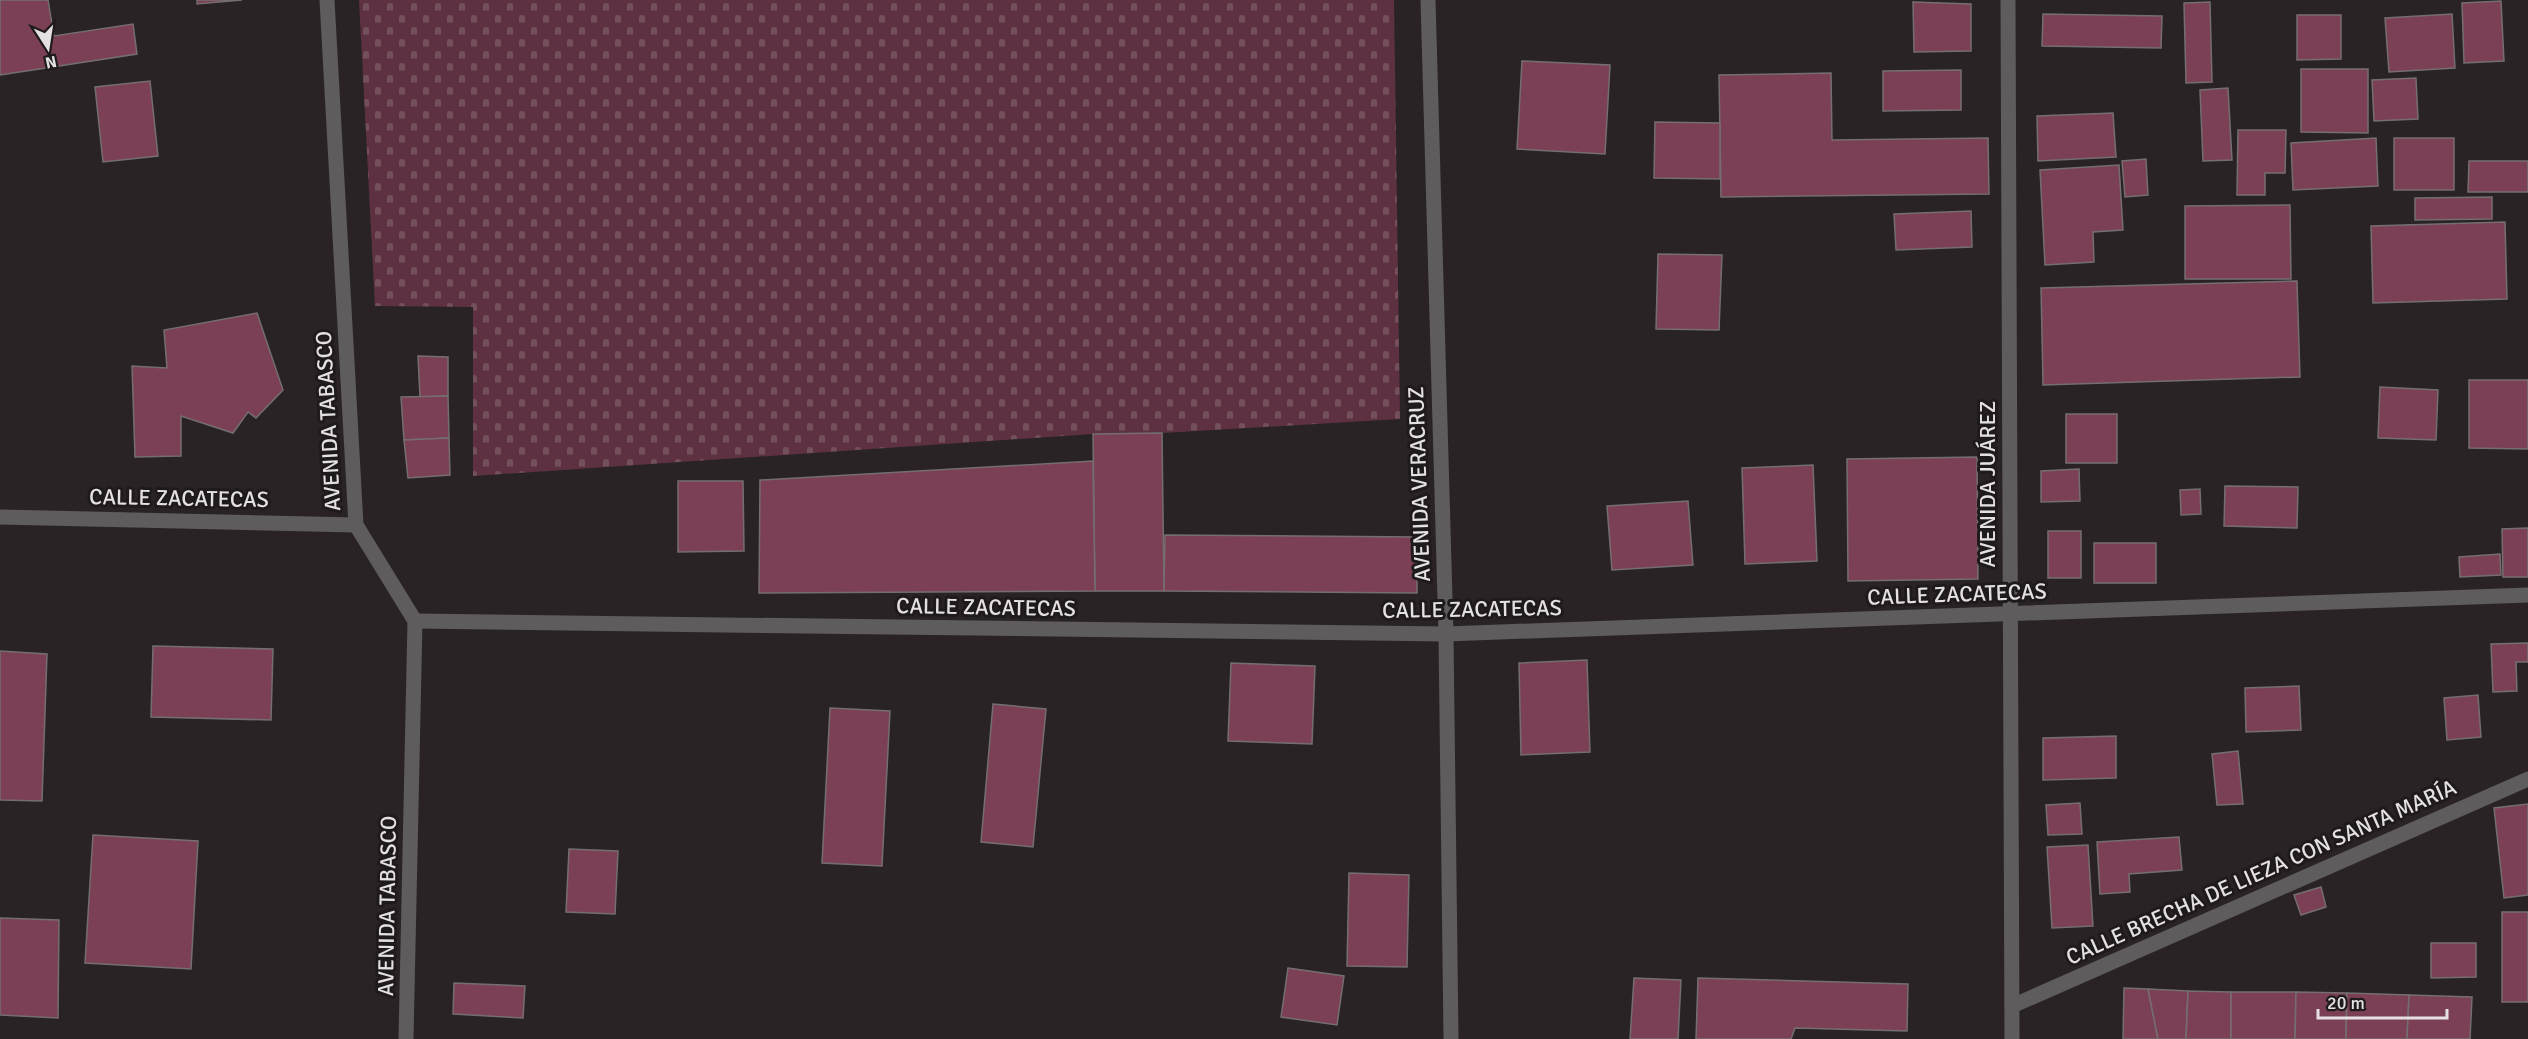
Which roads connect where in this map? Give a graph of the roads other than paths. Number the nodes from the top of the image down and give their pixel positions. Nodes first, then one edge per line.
1 (327, 0) edge
2 (1428, 0) edge
3 (2008, 0) edge
4 (0, 517) edge
5 (356, 525) junction
6 (2528, 595) edge
7 (2010, 615) junction
8 (416, 621) junction
9 (1446, 634) junction
10 (2528, 779) edge
11 (2012, 1006) junction
12 (406, 1039) edge
13 (1451, 1039) edge
14 (2012, 1039) edge

1 - 5 street, AVENIDA TABASCO
2 - 9 street, AVENIDA VERACRUZ
3 - 7 street, AVENIDA JUÁREZ
4 - 5 street, CALLE ZACATECAS
5 - 8 street, AVENIDA TABASCO
6 - 7 street, CALLE ZACATECAS
7 - 9 street, CALLE ZACATECAS
7 - 11 street, AVENIDA JUÁREZ
8 - 9 street, CALLE ZACATECAS
8 - 12 street, AVENIDA TABASCO
9 - 13 street, AVENIDA VERACRUZ
10 - 11 street, CALLE BRECHA DE LIEZA CON SANTA MARÍA
11 - 14 street, AVENIDA JUÁREZ

